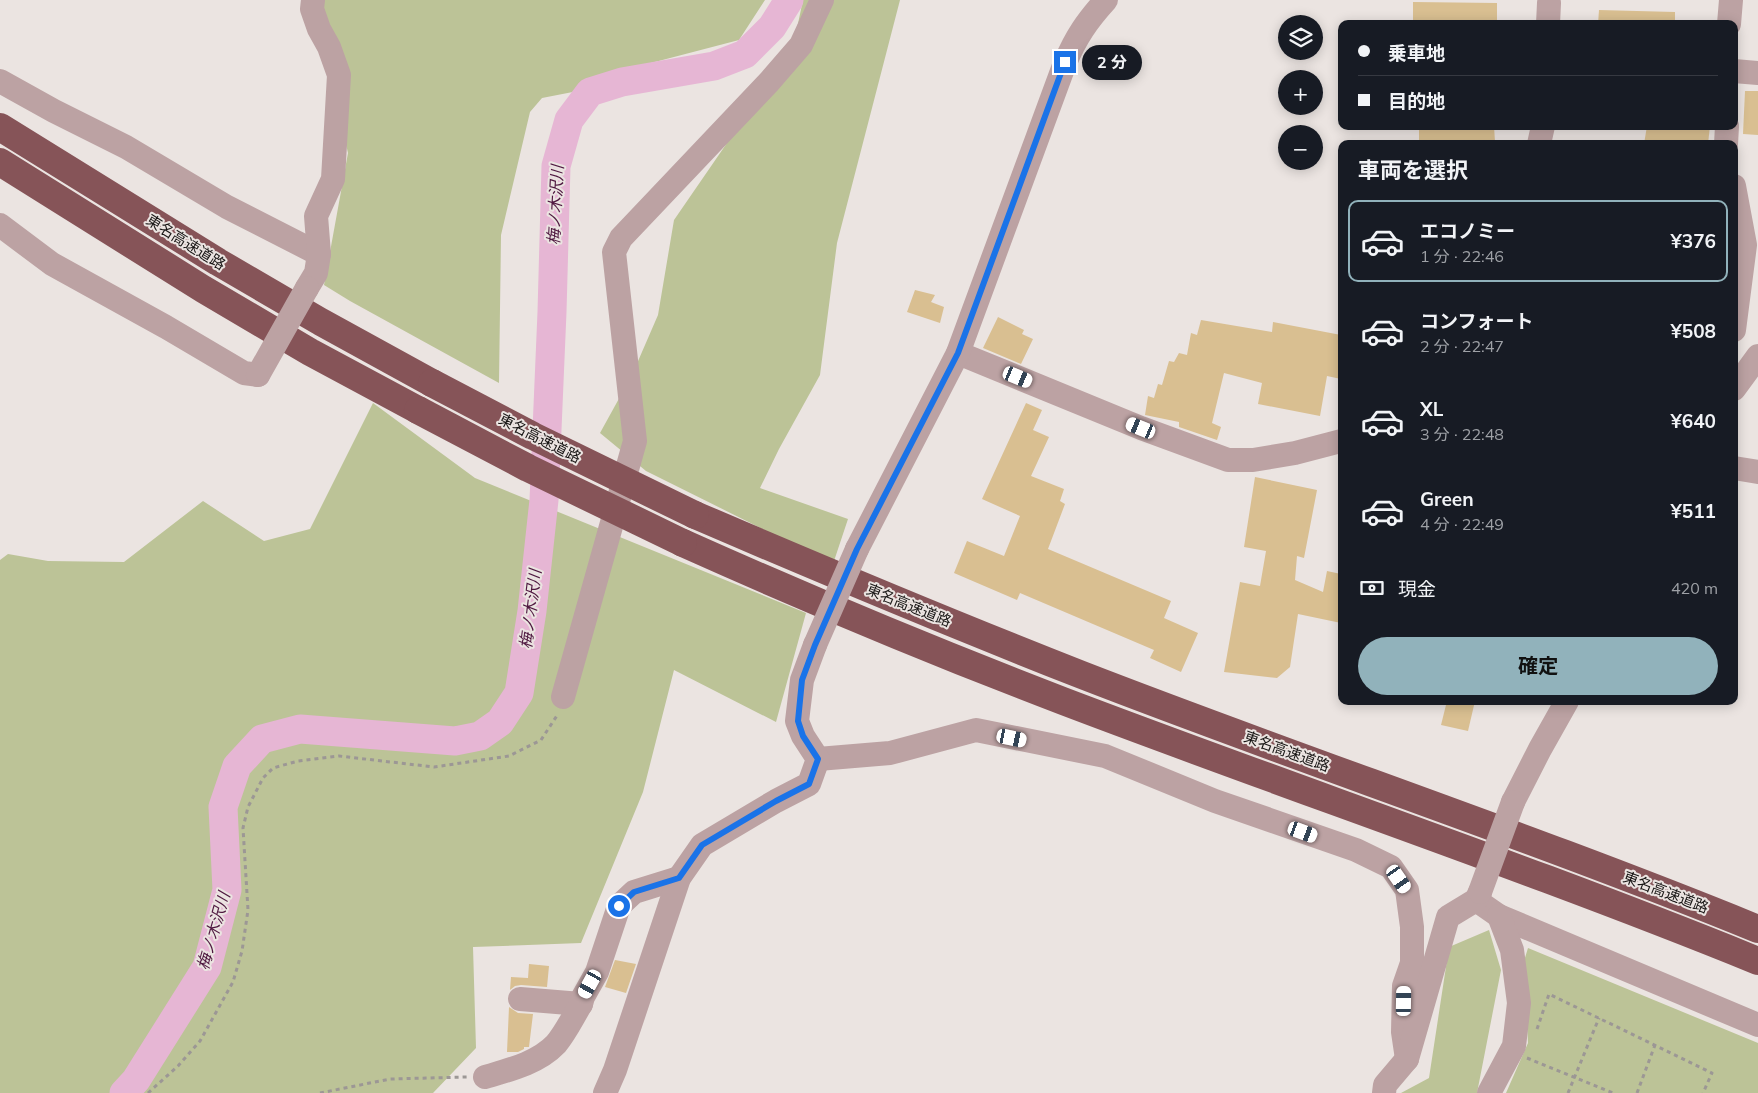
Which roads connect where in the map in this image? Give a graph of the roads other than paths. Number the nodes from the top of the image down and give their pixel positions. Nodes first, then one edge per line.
1 (314, 0) edge
2 (822, 0) edge
3 (1106, 0) edge
4 (1731, 0) edge
5 (1729, 20) edge
6 (1738, 72) edge
7 (1758, 73) edge
8 (0, 81) edge
9 (0, 127) edge
10 (0, 162) edge
11 (1738, 207) edge
12 (0, 225) edge
13 (319, 254) junction
14 (1738, 299) edge
15 (958, 353) junction
16 (1758, 356) edge
17 (1738, 384) edge
18 (1338, 441) edge
19 (1738, 469) edge
20 (1758, 472) edge
21 (562, 696) road end
22 (1565, 705) edge
23 (818, 759) junction
24 (679, 878) junction
25 (1478, 896) junction
26 (1499, 916) junction
27 (1758, 929) edge
28 (1758, 961) edge
29 (520, 999) dead end
30 (581, 1004) junction
31 (1758, 1025) edge
32 (1407, 1059) junction
33 (485, 1077) road end
34 (605, 1093) edge
35 (1384, 1093) edge
36 (1489, 1093) edge

1 - 13 street
2 - 21 street
3 - 15 street
4 - 5 street
6 - 7 street
8 - 13 street
9 - 27 highway, 東名高速道路, bridge
10 - 28 highway, 東名高速道路, bridge
11 - 14 street
12 - 13 street, bridge
15 - 18 street
15 - 23 street, bridge
16 - 17 street
19 - 20 street
22 - 25 street, bridge
23 - 24 street
23 - 32 street
24 - 30 street
24 - 34 street
25 - 26 street
25 - 32 street
26 - 31 street
26 - 36 street
29 - 30 street
30 - 33 street
32 - 35 street

